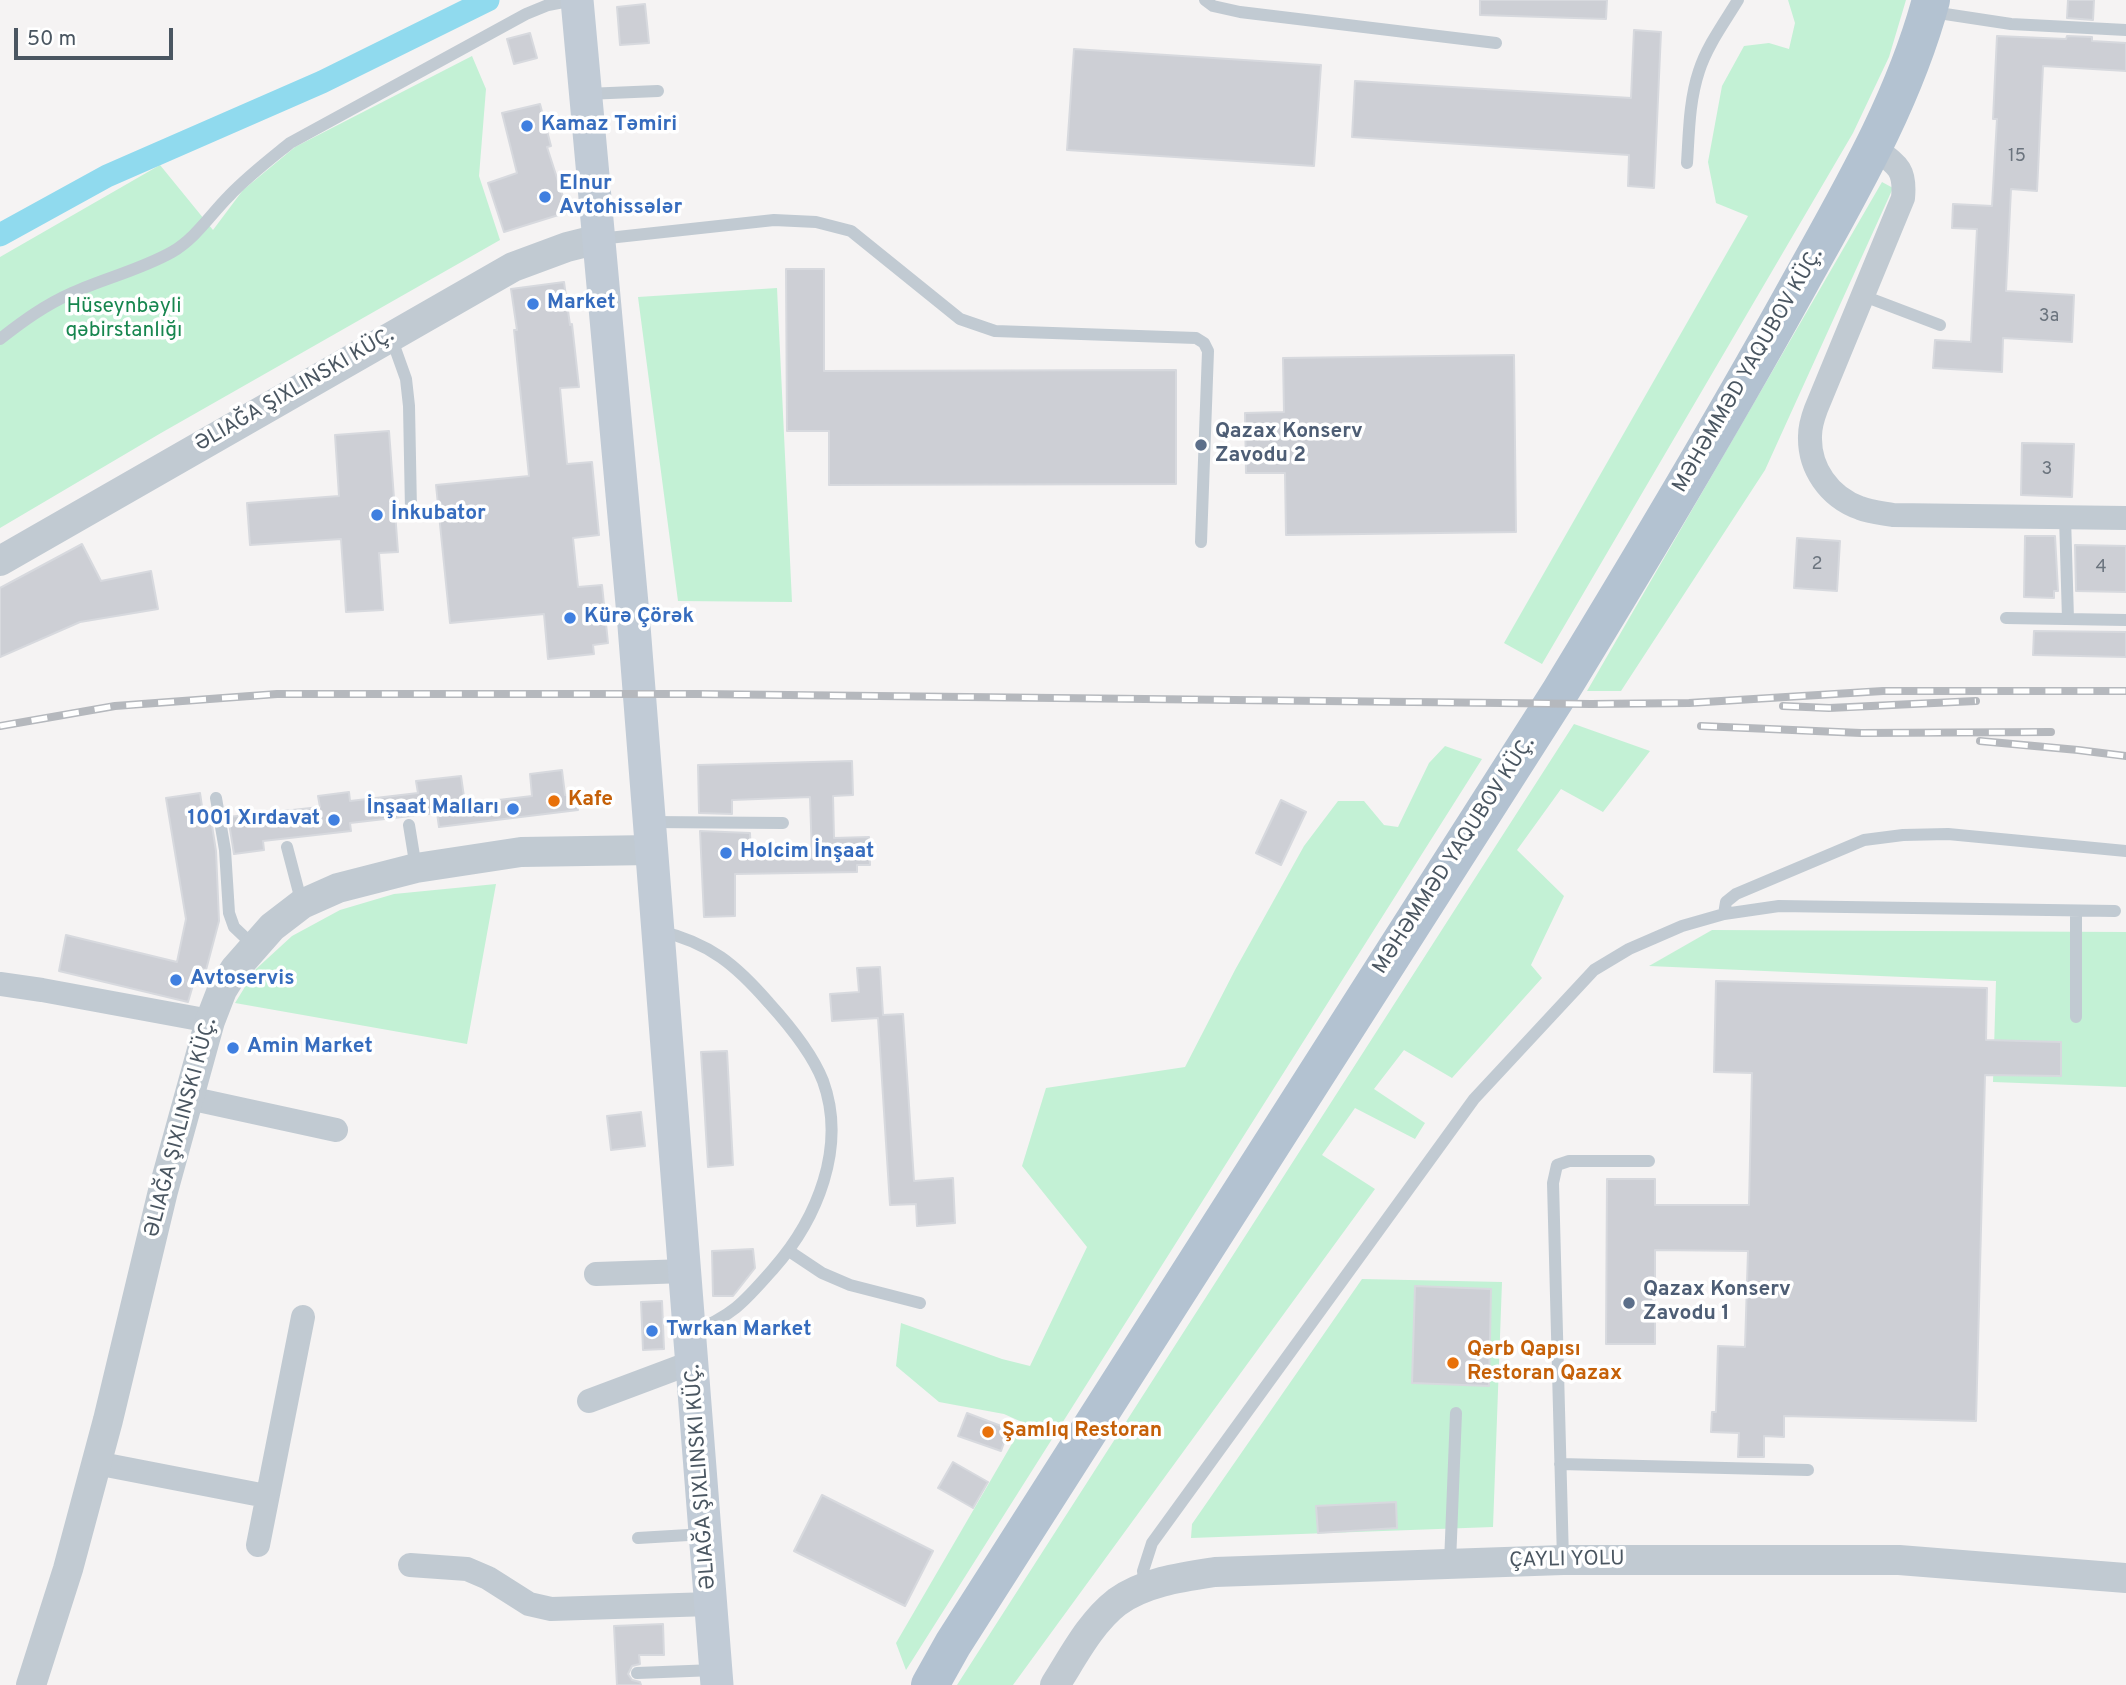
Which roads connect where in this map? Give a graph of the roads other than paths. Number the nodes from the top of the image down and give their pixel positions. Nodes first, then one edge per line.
1 (576, 0) edge
2 (1206, 0) edge
3 (1738, 0) edge
4 (1929, 5) edge
5 (2126, 30) edge
6 (1496, 43) dead end
7 (658, 91) dead end
8 (586, 94) junction
9 (1874, 148) junction
10 (1686, 163) dead end
11 (598, 239) junction
12 (1861, 295) junction
13 (1940, 324) dead end
14 (391, 337) junction
15 (0, 340) edge
16 (411, 510) dead end
17 (2066, 517) junction
18 (2126, 518) edge
19 (1201, 542) dead end
20 (0, 561) edge
21 (2006, 618) dead end
22 (2068, 619) junction
23 (2126, 620) edge
24 (216, 799) dead end
25 (783, 822) dead end
26 (409, 825) dead end
27 (651, 836) junction
28 (287, 848) dead end
29 (2126, 851) edge
30 (416, 868) junction
31 (302, 904) junction
32 (2076, 911) junction
33 (2115, 911) dead end
34 (1724, 914) junction
35 (657, 930) junction
36 (254, 946) junction
37 (0, 984) edge
38 (2076, 1017) dead end
39 (210, 1021) junction
40 (189, 1098) junction
41 (336, 1130) dead end
42 (1649, 1161) dead end
43 (789, 1251) junction
44 (685, 1271) junction
45 (596, 1274) dead end
46 (920, 1303) dead end
47 (303, 1317) dead end
48 (692, 1347) junction
49 (589, 1401) dead end
50 (1456, 1413) dead end
51 (96, 1463) junction
52 (1560, 1464) junction
53 (1808, 1470) dead end
54 (266, 1496) junction
55 (706, 1534) junction
56 (638, 1538) dead end
57 (258, 1545) dead end
58 (1563, 1560) junction
59 (1450, 1563) junction
60 (410, 1565) dead end
61 (2126, 1578) edge
62 (1145, 1587) junction
63 (711, 1604) junction
64 (637, 1673) dead end
65 (716, 1677) edge
66 (31, 1685) edge
67 (930, 1685) edge
68 (1055, 1685) edge

1 - 8 main road
1 - 15 lane
2 - 6 lane
3 - 10 lane
4 - 5 lane
4 - 9 main road, MƏHƏMMƏD YAQUBOV KÜÇ.
7 - 8 lane
8 - 11 main road
9 - 12 street
9 - 67 main road, MƏHƏMMƏD YAQUBOV KÜÇ.
11 - 14 street
11 - 19 lane
11 - 27 main road
12 - 13 lane
12 - 17 street
14 - 16 lane
14 - 20 street
17 - 18 street
17 - 22 lane
21 - 22 lane
22 - 23 lane
24 - 36 lane
25 - 27 lane
26 - 30 lane
27 - 30 street
27 - 35 main road
28 - 31 lane
29 - 34 lane
30 - 31 street
31 - 36 street
32 - 33 lane
32 - 34 lane
32 - 38 lane
34 - 62 lane
35 - 43 lane
35 - 44 main road
36 - 39 street
37 - 39 street
39 - 40 street
40 - 41 street
40 - 51 street
42 - 52 lane
43 - 46 lane
43 - 48 lane
44 - 45 street
44 - 48 main road
47 - 54 street
48 - 49 street
48 - 55 main road
50 - 59 lane
51 - 54 street
51 - 66 street
52 - 53 lane
52 - 58 lane
54 - 57 street
55 - 56 lane
55 - 63 main road
58 - 59 street
58 - 61 street
59 - 62 street
60 - 63 street
62 - 68 street
63 - 65 main road
64 - 65 lane

